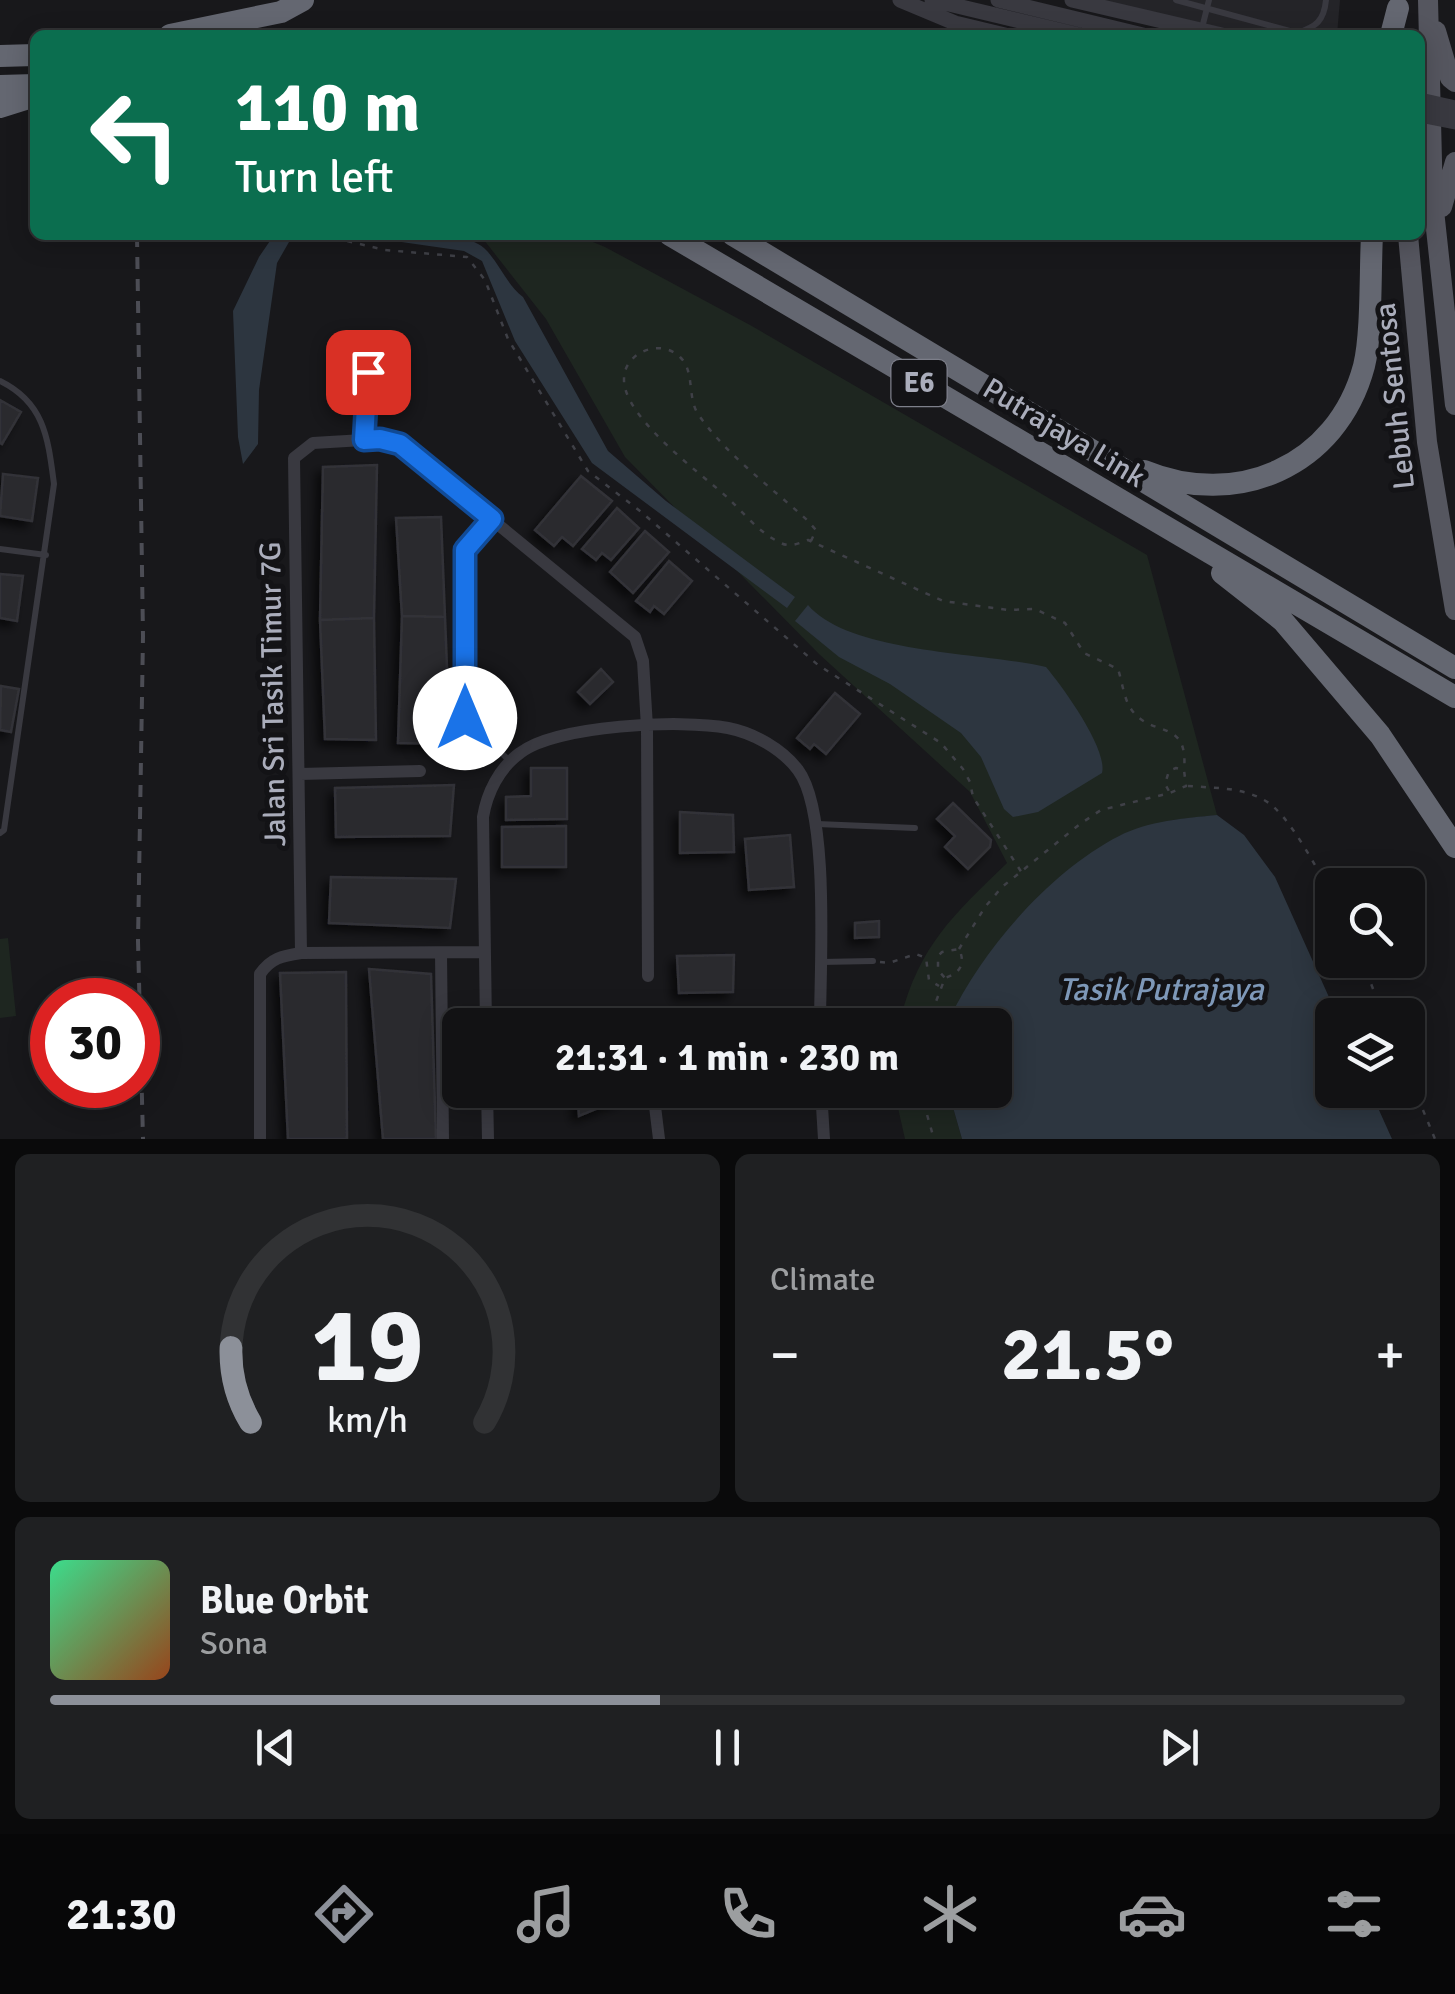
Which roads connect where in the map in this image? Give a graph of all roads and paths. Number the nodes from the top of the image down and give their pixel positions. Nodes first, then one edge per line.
1 (303, 0) edge
2 (900, 0) edge
3 (932, 0) edge
4 (998, 0) edge
5 (1072, 0) edge
6 (1176, 0) edge
7 (1326, 0) edge
8 (1428, 0) edge
9 (1208, 4) edge
10 (1398, 4) edge
11 (194, 30) edge
12 (984, 30) edge
13 (1058, 30) edge
14 (1122, 30) edge
15 (1202, 30) joint
16 (1288, 30) edge
17 (1306, 30) edge
18 (1395, 30) edge
19 (30, 55) edge
20 (0, 56) edge
21 (1455, 82) edge
22 (0, 86) edge
23 (30, 86) edge
24 (30, 98) edge
25 (1425, 101) edge
26 (0, 107) edge
27 (1455, 108) edge
28 (1425, 115) edge
29 (1455, 122) edge
30 (1455, 162) edge
31 (1437, 235) junction
32 (343, 240) edge
33 (678, 240) edge
34 (741, 240) edge
35 (1372, 240) edge
36 (1408, 240) edge
37 (370, 338) dead end
38 (0, 381) edge
39 (1455, 405) edge
40 (364, 440) junction
41 (1076, 442) junction
42 (492, 519) junction
43 (1168, 530) junction
44 (811, 541) junction
45 (0, 549) edge
46 (46, 554) junction
47 (1455, 610) edge
48 (1455, 668) edge
49 (1455, 697) edge
50 (465, 718) dead end
51 (646, 727) junction
52 (494, 738) dead end
53 (510, 761) junction
54 (1184, 770) junction
55 (420, 771) dead end
56 (300, 774) junction
57 (1186, 786) junction
58 (1170, 793) junction
59 (818, 824) junction
60 (915, 828) dead end
61 (0, 833) edge
62 (1455, 846) edge
63 (1315, 868) edge
64 (1022, 873) junction
65 (959, 949) junction
66 (484, 952) junction
67 (440, 953) junction
68 (301, 954) junction
69 (872, 961) joint
70 (820, 962) junction
71 (648, 976) dead end
72 (945, 978) junction
73 (941, 986) junction
74 (486, 1008) edge
75 (820, 1008) edge
76 (933, 1008) edge
77 (487, 1108) edge
78 (655, 1108) edge
79 (821, 1108) edge
80 (925, 1108) edge
81 (1422, 1108) edge
82 (260, 1139) edge
83 (443, 1139) edge
84 (488, 1139) edge
85 (658, 1139) edge
86 (824, 1139) edge
87 (934, 1139) edge
88 (1435, 1139) edge

1 - 11 highway
2 - 12 street
3 - 13 street
4 - 14 street
5 - 15 street
6 - 9 lane
7 - 17 lane
8 - 21 main road
8 - 31 main road, Lebuh Sentosa
9 - 15 lane
9 - 16 lane
10 - 18 highway
19 - 20 highway
22 - 23 highway
24 - 26 highway
25 - 27 street, bridge
28 - 29 street, bridge
30 - 31 main road
31 - 39 main road, Lebuh Sentosa
32 - 64 path
33 - 43 highway, Putrajaya Link / E6
34 - 41 highway, Putrajaya Link / E6
35 - 41 highway
36 - 47 main road, Lebuh Sentosa
37 - 40 lane
38 - 46 lane
40 - 42 street
40 - 56 street, Jalan Sri Tasik Timur 7G
41 - 48 highway, E6
42 - 50 street
42 - 51 street
43 - 49 highway, E6
43 - 62 highway
44 - 44 path
44 - 54 path
45 - 46 lane
46 - 61 lane
51 - 53 street
51 - 59 street
51 - 71 street
52 - 53 lane
53 - 66 street
54 - 57 path
54 - 58 path
55 - 56 street
56 - 68 street, Jalan Sri Tasik Timur 7G
57 - 58 path
57 - 63 path
58 - 64 path
59 - 60 lane
59 - 70 street
64 - 65 path
65 - 72 path
65 - 72 path
66 - 67 street
66 - 74 street
67 - 68 street
67 - 83 street
68 - 82 street
69 - 70 lane
69 - 73 path
70 - 75 street
72 - 73 path
73 - 76 path
77 - 84 street
78 - 85 street
79 - 86 street
80 - 87 path
81 - 88 path

